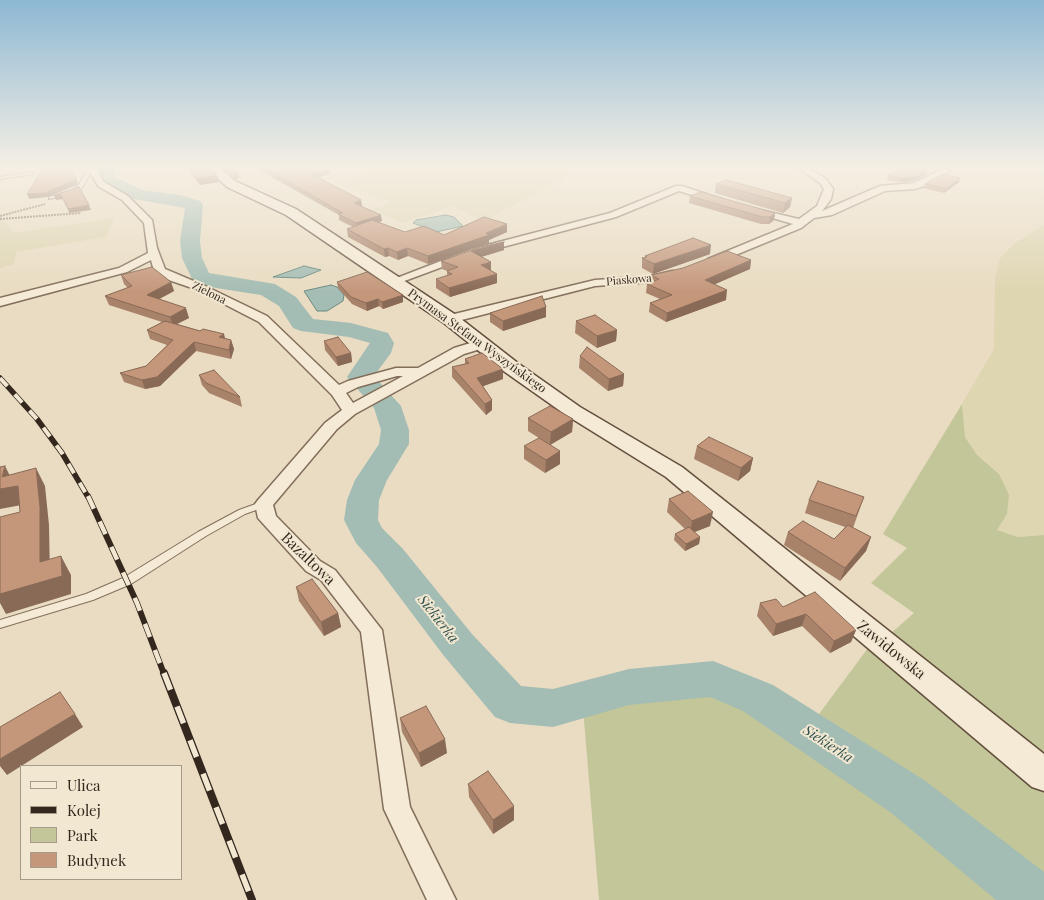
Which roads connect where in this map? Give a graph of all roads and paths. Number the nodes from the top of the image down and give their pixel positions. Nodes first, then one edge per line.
1 (32, 208) edge
2 (135, 208) edge
3 (282, 208) edge
4 (628, 208) edge
5 (748, 208) edge
6 (818, 208) edge
7 (840, 208) edge
8 (82, 213) dead end
9 (812, 215) junction
10 (0, 216) edge
11 (0, 219) edge
12 (801, 223) junction
13 (154, 254) junction
14 (702, 265) edge
15 (685, 270) edge
16 (395, 280) junction
17 (0, 302) edge
18 (450, 318) junction
19 (482, 344) junction
20 (421, 372) junction
21 (338, 392) junction
22 (353, 408) junction
23 (264, 504) junction
24 (738, 524) joint
25 (0, 624) edge
26 (1044, 774) edge
27 (442, 900) edge

1 - 10 path
2 - 13 street, Zielona
3 - 16 main road, Prymasa Stefana Wyszyńskiego
4 - 16 street
5 - 12 street
6 - 9 street
7 - 9 street
8 - 11 path
9 - 12 street
12 - 14 street
13 - 17 street
13 - 21 street, Zielona
15 - 18 street, Piaskowa
16 - 18 main road, Prymasa Stefana Wyszyńskiego
18 - 19 main road, Prymasa Stefana Wyszyńskiego
19 - 20 street
19 - 24 main road, Prymasa Stefana Wyszyńskiego
20 - 21 street
20 - 22 street
21 - 22 street, Zielona
22 - 23 street
23 - 25 lane
23 - 27 street, Bazaltowa
24 - 26 main road, Zawidowska

